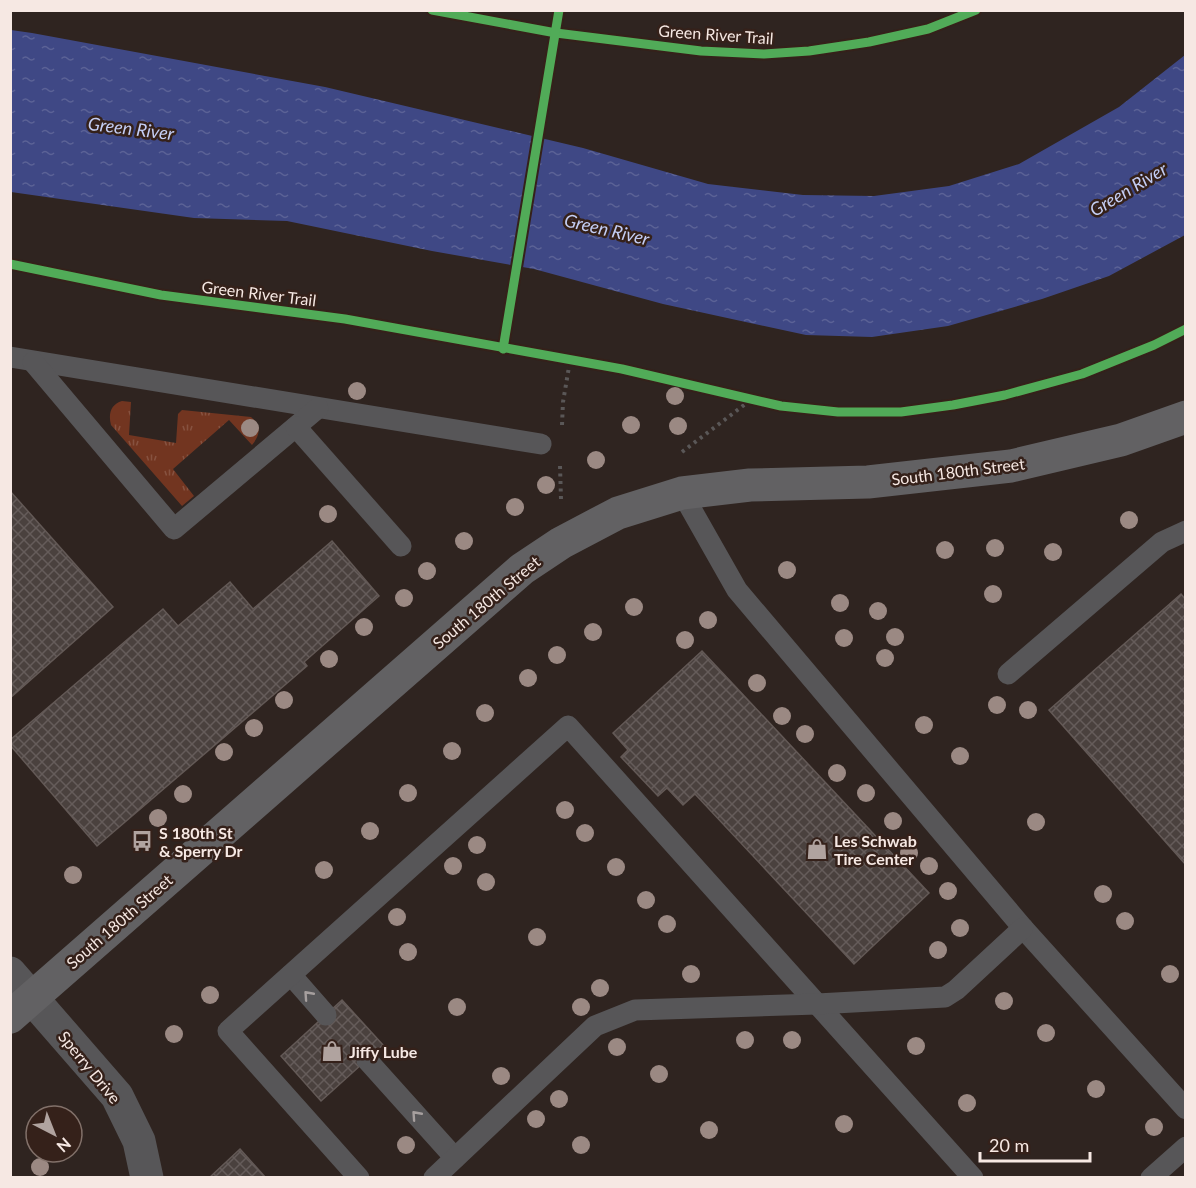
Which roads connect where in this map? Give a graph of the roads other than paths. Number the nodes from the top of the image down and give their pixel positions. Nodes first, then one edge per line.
1 (10, 357) edge
2 (33, 362) junction
3 (318, 408) junction
4 (1185, 417) edge
5 (296, 428) junction
6 (541, 444) dead end
7 (682, 493) junction
8 (1185, 531) edge
9 (401, 546) dead end
10 (1008, 674) dead end
11 (1023, 928) junction
12 (10, 973) edge
13 (291, 975) junction
14 (817, 1004) junction
15 (22, 1007) edge
16 (326, 1015) dead end
17 (367, 1060) dead end
18 (1185, 1109) edge
19 (1185, 1147) edge
20 (455, 1158) junction
21 (147, 1178) edge
22 (359, 1178) edge
23 (434, 1178) edge
24 (972, 1178) edge
25 (1151, 1178) edge

1 - 2 lane
2 - 3 lane
2 - 5 lane
3 - 5 lane
3 - 6 lane
4 - 7 main road, South 180th Street
5 - 9 lane
7 - 11 lane
7 - 15 main road, South 180th Street
8 - 10 lane
11 - 14 lane
11 - 18 lane
12 - 15 street, Sperry Drive
13 - 14 lane
16 -> 13 lane
13 - 22 lane
14 - 20 lane
14 - 24 lane
15 - 21 street, Sperry Drive
20 -> 17 lane
19 - 25 lane
20 - 23 lane

